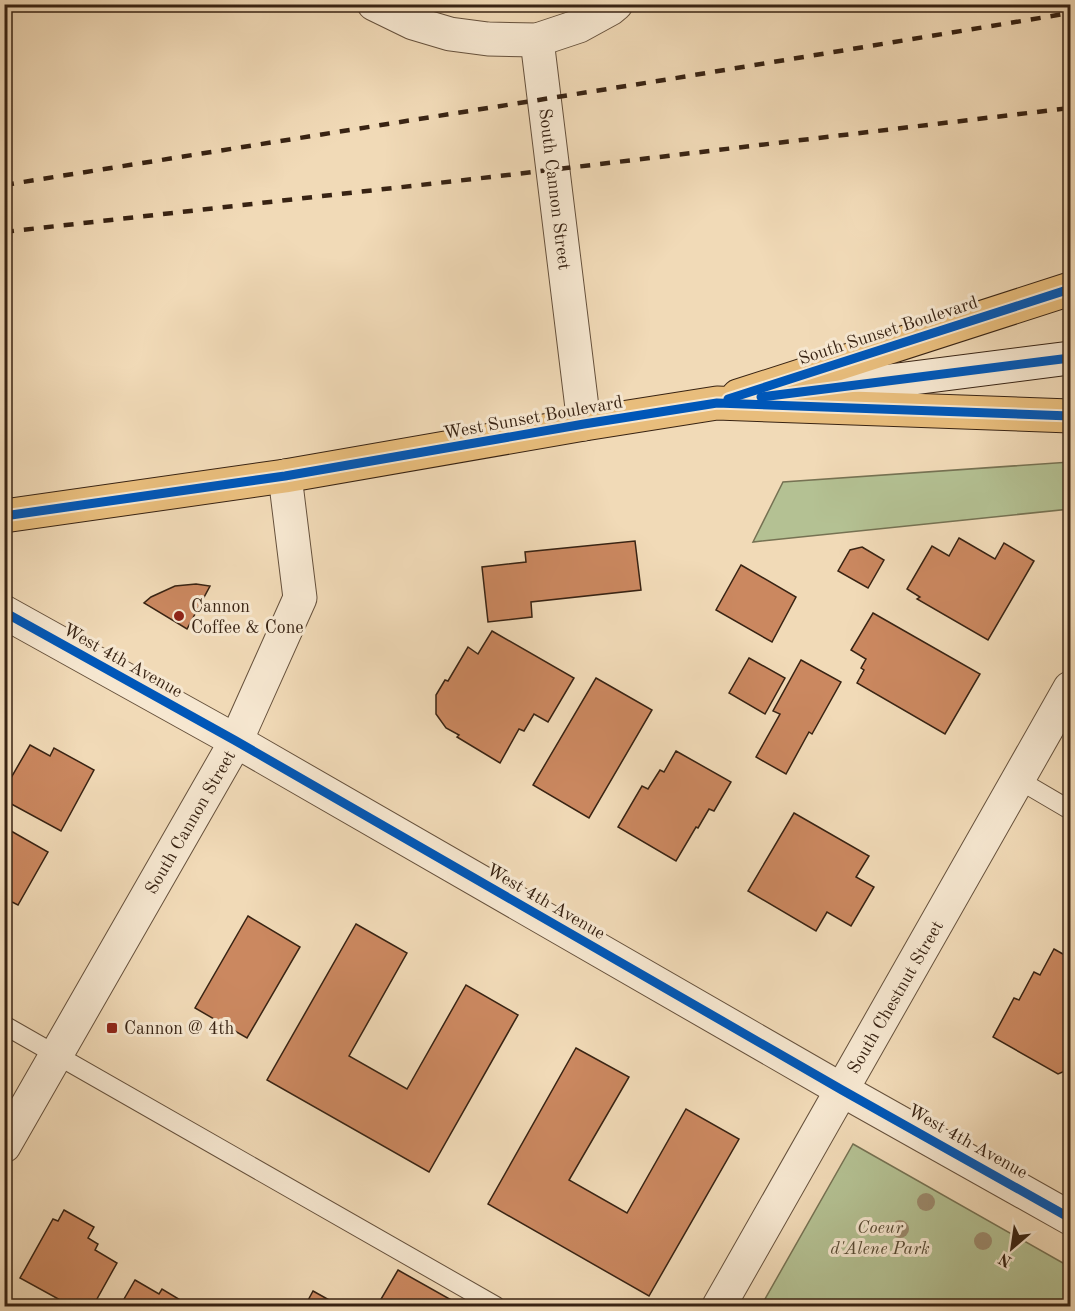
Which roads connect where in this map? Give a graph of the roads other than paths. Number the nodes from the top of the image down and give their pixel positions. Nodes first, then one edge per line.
1 (374, 4) edge
2 (616, 4) edge
3 (537, 40) junction
4 (1071, 289) edge
5 (1071, 358) edge
6 (717, 403) junction
7 (1071, 416) edge
8 (584, 424) junction
9 (285, 476) junction
10 (4, 516) edge
11 (4, 612) edge
12 (1071, 688) edge
13 (236, 741) junction
14 (1019, 780) junction
15 (1071, 810) edge
16 (4, 1025) edge
17 (57, 1055) junction
18 (842, 1090) junction
19 (4, 1146) edge
20 (1071, 1218) edge
21 (496, 1306) edge
22 (719, 1306) edge

1 - 3 street
2 - 3 street
3 - 8 street, South Cannon Street
4 - 6 main road, South Sunset Boulevard
5 - 6 street
6 - 7 main road, West Sunset Boulevard
6 - 8 main road, West Sunset Boulevard
8 - 9 main road, West Sunset Boulevard
9 - 10 main road, West Sunset Boulevard
9 - 13 street, South Cannon Street
11 - 13 street, West 4th Avenue
12 - 14 street, South Chestnut Street
13 - 17 street, South Cannon Street
13 - 18 street, West 4th Avenue
14 - 15 lane
14 - 18 street, South Chestnut Street
16 - 17 lane
17 - 19 street, South Cannon Street
17 - 21 lane
18 - 20 street, West 4th Avenue
18 - 22 street, South Chestnut Street

